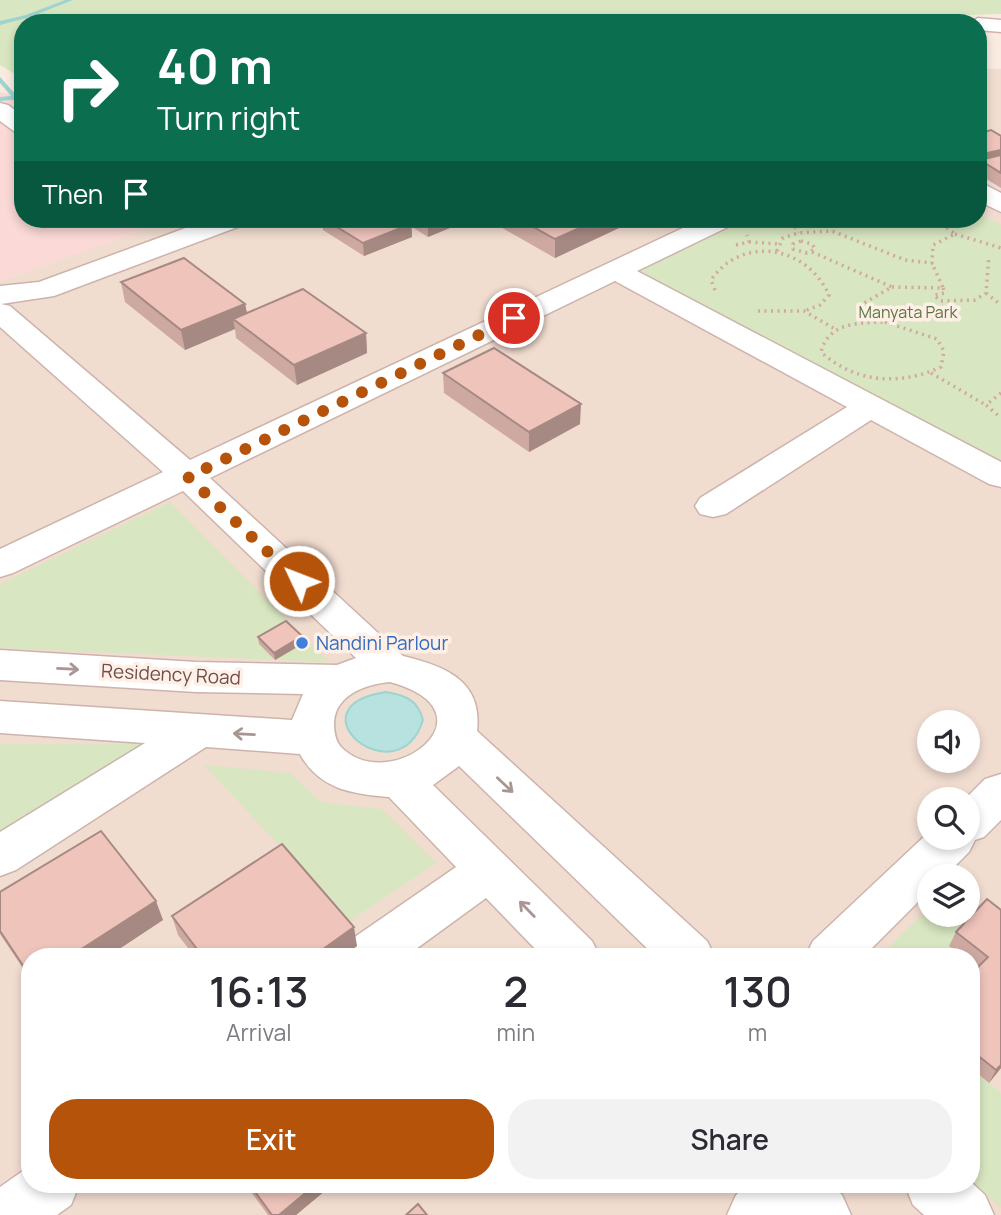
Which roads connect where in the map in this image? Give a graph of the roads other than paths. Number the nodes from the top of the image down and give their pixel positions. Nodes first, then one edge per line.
1 (160, 228) edge
2 (210, 228) edge
3 (704, 228) edge
4 (177, 240) junction
5 (615, 270) junction
6 (2, 312) edge
7 (871, 406) junction
8 (1001, 476) edge
9 (188, 477) junction
10 (713, 506) dead end
11 (1, 563) edge
12 (0, 665) edge
13 (390, 667) junction
14 (342, 680) junction
15 (0, 717) edge
16 (198, 731) junction
17 (456, 737) junction
18 (312, 738) junction
19 (399, 779) junction
20 (1001, 792) edge
21 (980, 812) edge
22 (941, 850) edge
23 (0, 856) edge
24 (489, 869) junction
25 (379, 948) edge
26 (566, 948) edge
27 (680, 948) edge
28 (839, 948) edge
29 (40, 1193) edge
30 (781, 1193) edge
31 (799, 1193) edge
32 (942, 1193) edge
33 (9, 1215) edge
34 (756, 1215) edge
35 (822, 1215) edge
36 (965, 1215) edge

1 - 4 street
2 - 4 street
3 - 5 street
4 - 6 street
5 - 7 street
5 - 9 street
6 - 9 street
7 - 8 street
7 - 10 street
9 - 11 street
9 - 13 street
12 -> 14 street, Residency Road
13 - 14 street
13 - 17 street
14 - 18 street
15 - 16 street
18 -> 16 street
16 - 23 street
17 - 19 street
17 -> 27 street
18 - 19 street
19 - 24 street
20 - 21 street
22 - 28 street
24 - 25 street
26 -> 24 street
29 - 33 street
30 - 34 street
31 - 35 street
32 - 36 street

